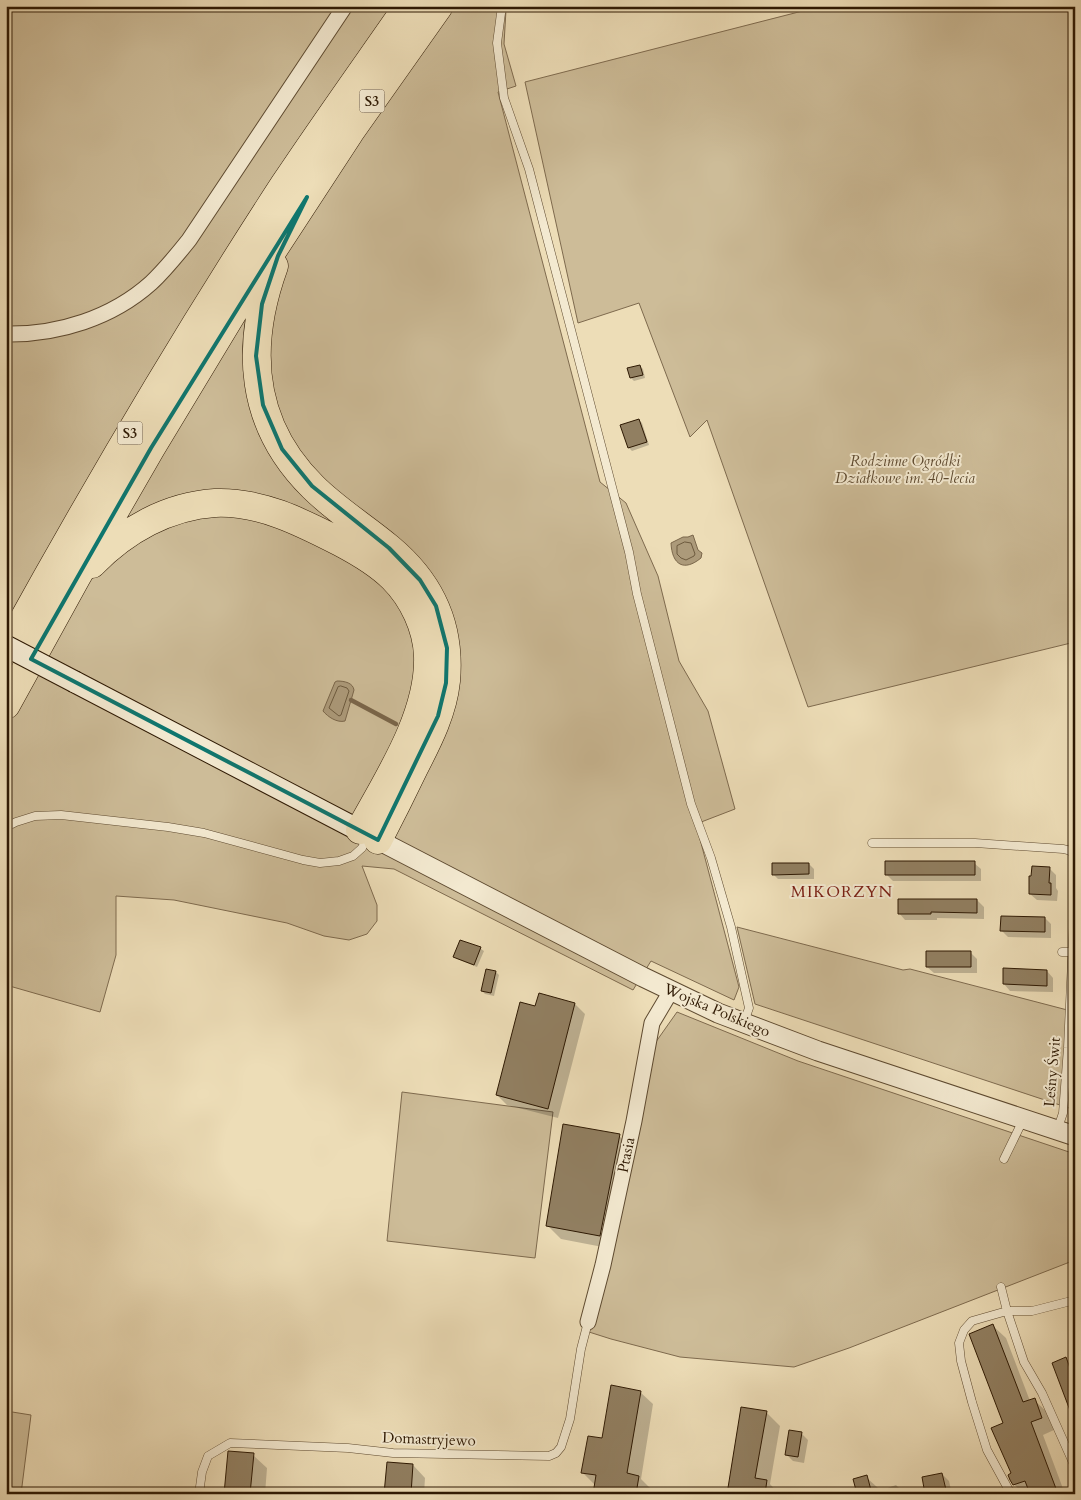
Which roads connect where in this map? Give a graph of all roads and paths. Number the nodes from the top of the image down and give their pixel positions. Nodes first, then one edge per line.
1 (345, 6) edge
2 (408, 6) edge
3 (439, 6) edge
4 (502, 6) edge
5 (307, 197) junction
6 (6, 334) edge
7 (64, 599) junction
8 (6, 646) edge
9 (6, 651) edge
10 (6, 705) edge
11 (6, 827) edge
12 (369, 835) junction
13 (872, 843) dead end
14 (1075, 858) edge
15 (1075, 895) edge
16 (1062, 952) dead end
17 (1072, 952) junction
18 (1073, 981) edge
19 (671, 991) junction
20 (743, 1023) junction
21 (1023, 1120) junction
22 (1066, 1134) edge
23 (1004, 1159) dead end
24 (1001, 1287) dead end
25 (1075, 1300) edge
26 (1007, 1311) junction
27 (588, 1322) joint
28 (1075, 1466) edge
29 (199, 1494) edge
30 (1011, 1494) edge

1 - 6 street
2 - 9 highway, S3
3 - 5 highway, S3
4 - 20 lane
5 - 7 highway, S3
5 - 12 highway
7 - 10 highway, S3
7 - 12 highway
8 - 12 main road, bridge
11 - 12 lane
12 - 19 street, Wojska Polskiego
13 - 14 lane
15 - 17 lane, Leśny Świt
16 - 17 lane
17 - 18 lane, Leśny Świt
18 - 22 lane, Leśny Świt
19 - 20 street, Wojska Polskiego
19 - 27 street, Ptasia
20 - 21 street, Wojska Polskiego
21 - 22 street, Wojska Polskiego
21 - 23 lane
24 - 26 lane
25 - 26 lane
26 - 28 lane
26 - 30 lane
27 - 29 lane, Domastryjewo

